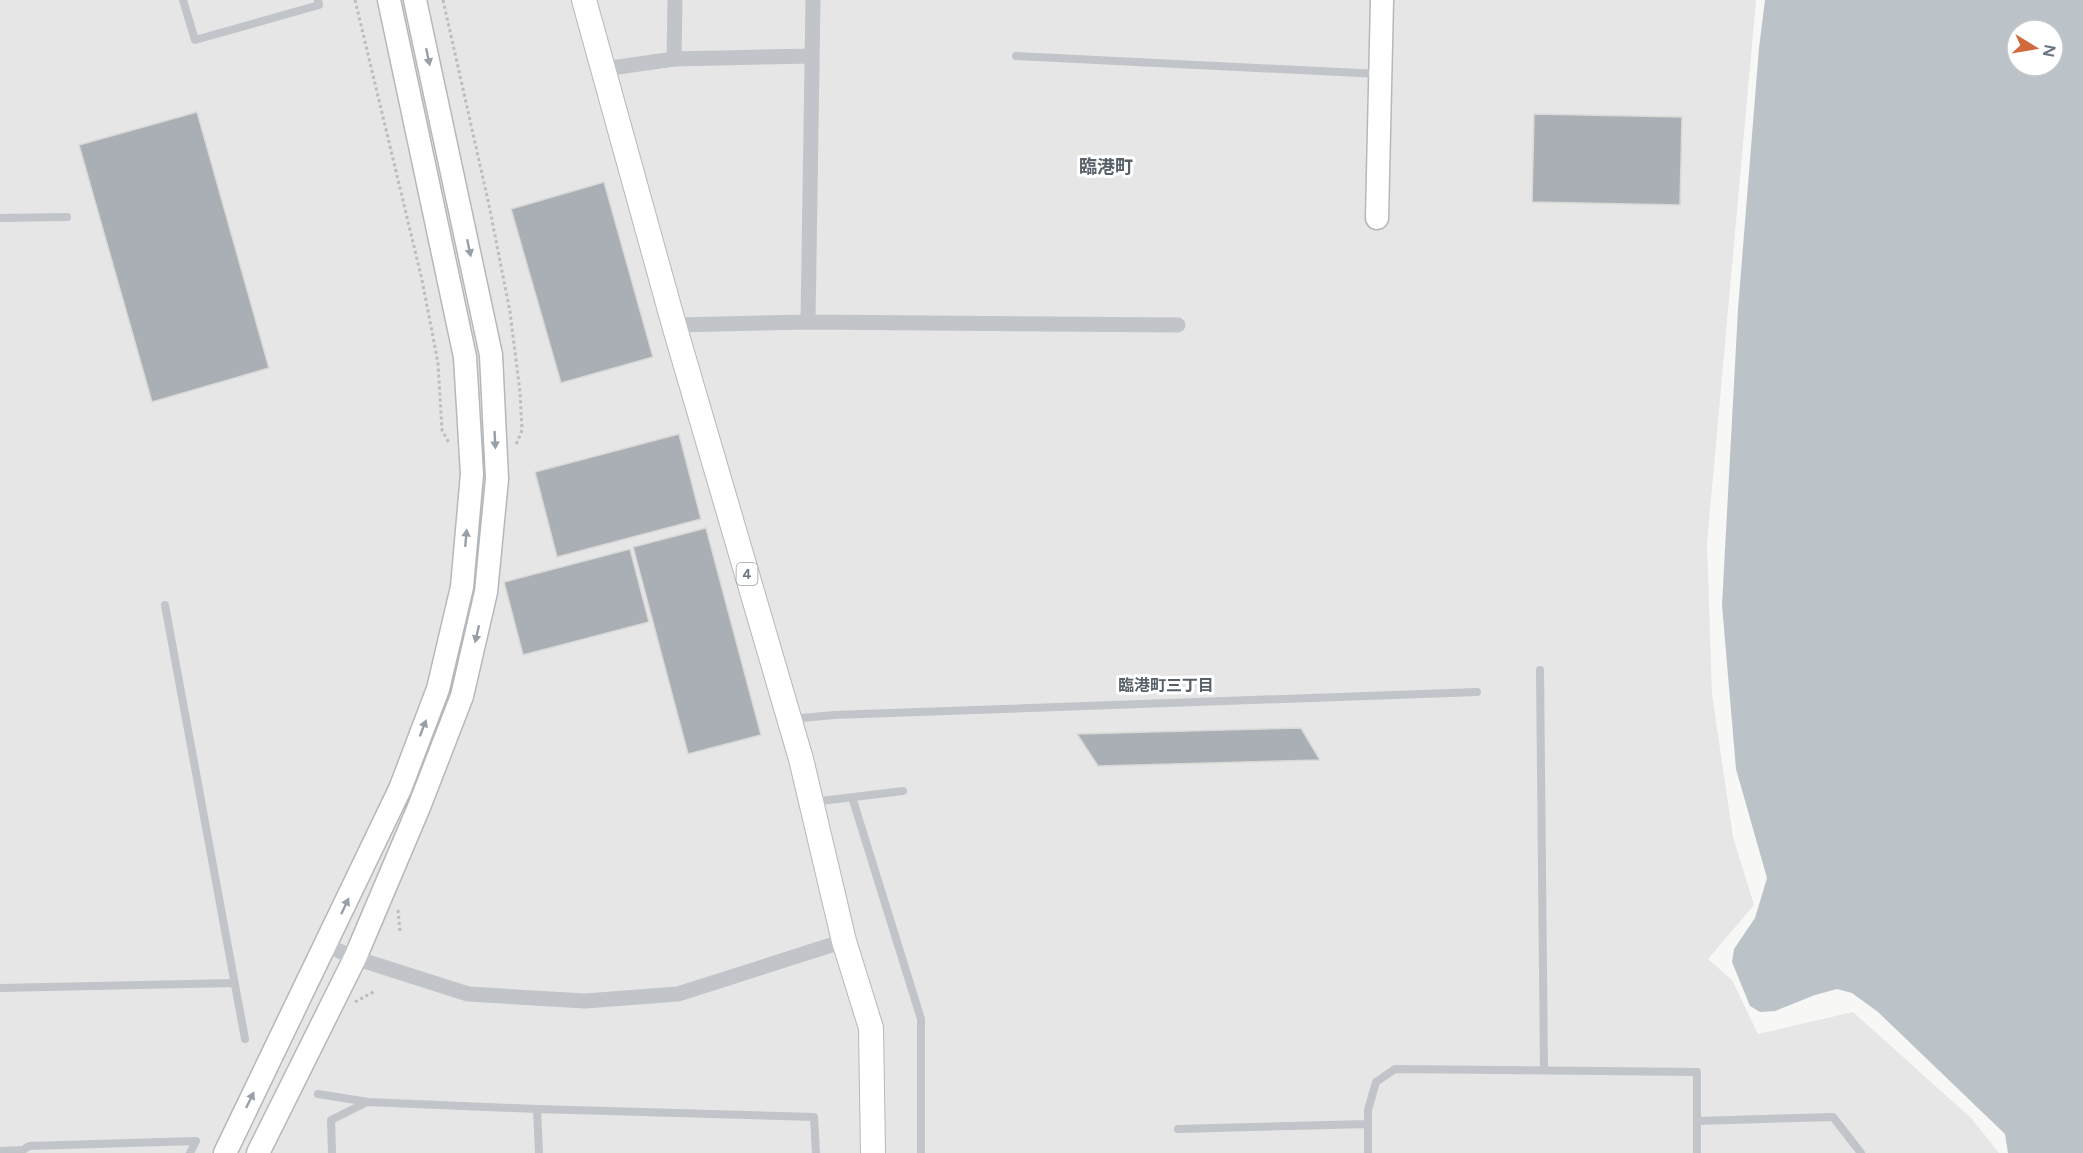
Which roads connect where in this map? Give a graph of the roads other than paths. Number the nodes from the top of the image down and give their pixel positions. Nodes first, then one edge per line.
1 (183, 0) edge
2 (318, 0) edge
3 (389, 0) edge
4 (415, 0) edge
5 (584, 0) edge
6 (675, 0) edge
7 (813, 0) edge
8 (1382, 0) edge
9 (812, 56) junction
10 (1016, 56) dead end
11 (674, 59) junction
12 (604, 69) junction
13 (1380, 74) junction
14 (67, 217) dead end
15 (0, 218) edge
16 (1377, 218) dead end
17 (808, 322) junction
18 (674, 325) junction
19 (1178, 325) dead end
20 (165, 604) dead end
21 (1540, 670) dead end
22 (1477, 692) dead end
23 (790, 719) junction
24 (903, 791) dead end
25 (852, 797) junction
26 (811, 802) junction
27 (844, 941) junction
28 (326, 945) junction
29 (355, 958) junction
30 (234, 983) junction
31 (0, 988) edge
32 (245, 1039) dead end
33 (1544, 1070) junction
34 (318, 1094) dead end
35 (368, 1101) junction
36 (537, 1109) junction
37 (1697, 1121) junction
38 (1368, 1125) junction
39 (1178, 1129) dead end
40 (4, 1152) edge
41 (190, 1153) edge
42 (225, 1153) edge
43 (258, 1153) edge
44 (332, 1153) edge
45 (539, 1153) edge
46 (816, 1153) edge
47 (873, 1153) edge
48 (921, 1153) edge
49 (1368, 1153) edge
50 (1697, 1153) edge
51 (1861, 1153) edge

1 - 2 lane
28 -> 3 street
4 -> 29 street
5 - 12 main road, 4
6 - 11 street
7 - 9 street
8 - 13 street
9 - 11 street
9 - 17 street
10 - 13 lane
11 - 12 street
12 - 18 main road, 4
13 - 16 street
14 - 15 lane
17 - 18 street
17 - 19 street
18 - 23 main road, 4
20 - 30 lane
21 - 33 lane
22 - 23 lane
23 - 26 main road, 4
24 - 25 lane
25 - 26 lane
25 - 48 lane
26 - 27 main road, 4
27 - 29 street
27 - 47 main road, 4
28 - 29 street
42 -> 28 street
29 - 43 street
30 - 31 lane
30 - 32 lane
33 - 37 lane
33 - 38 lane
34 - 35 lane
35 - 36 lane
35 - 44 lane
36 - 45 lane
36 - 46 lane
37 - 50 lane
37 - 51 lane
38 - 39 lane
38 - 49 lane
40 - 41 lane

